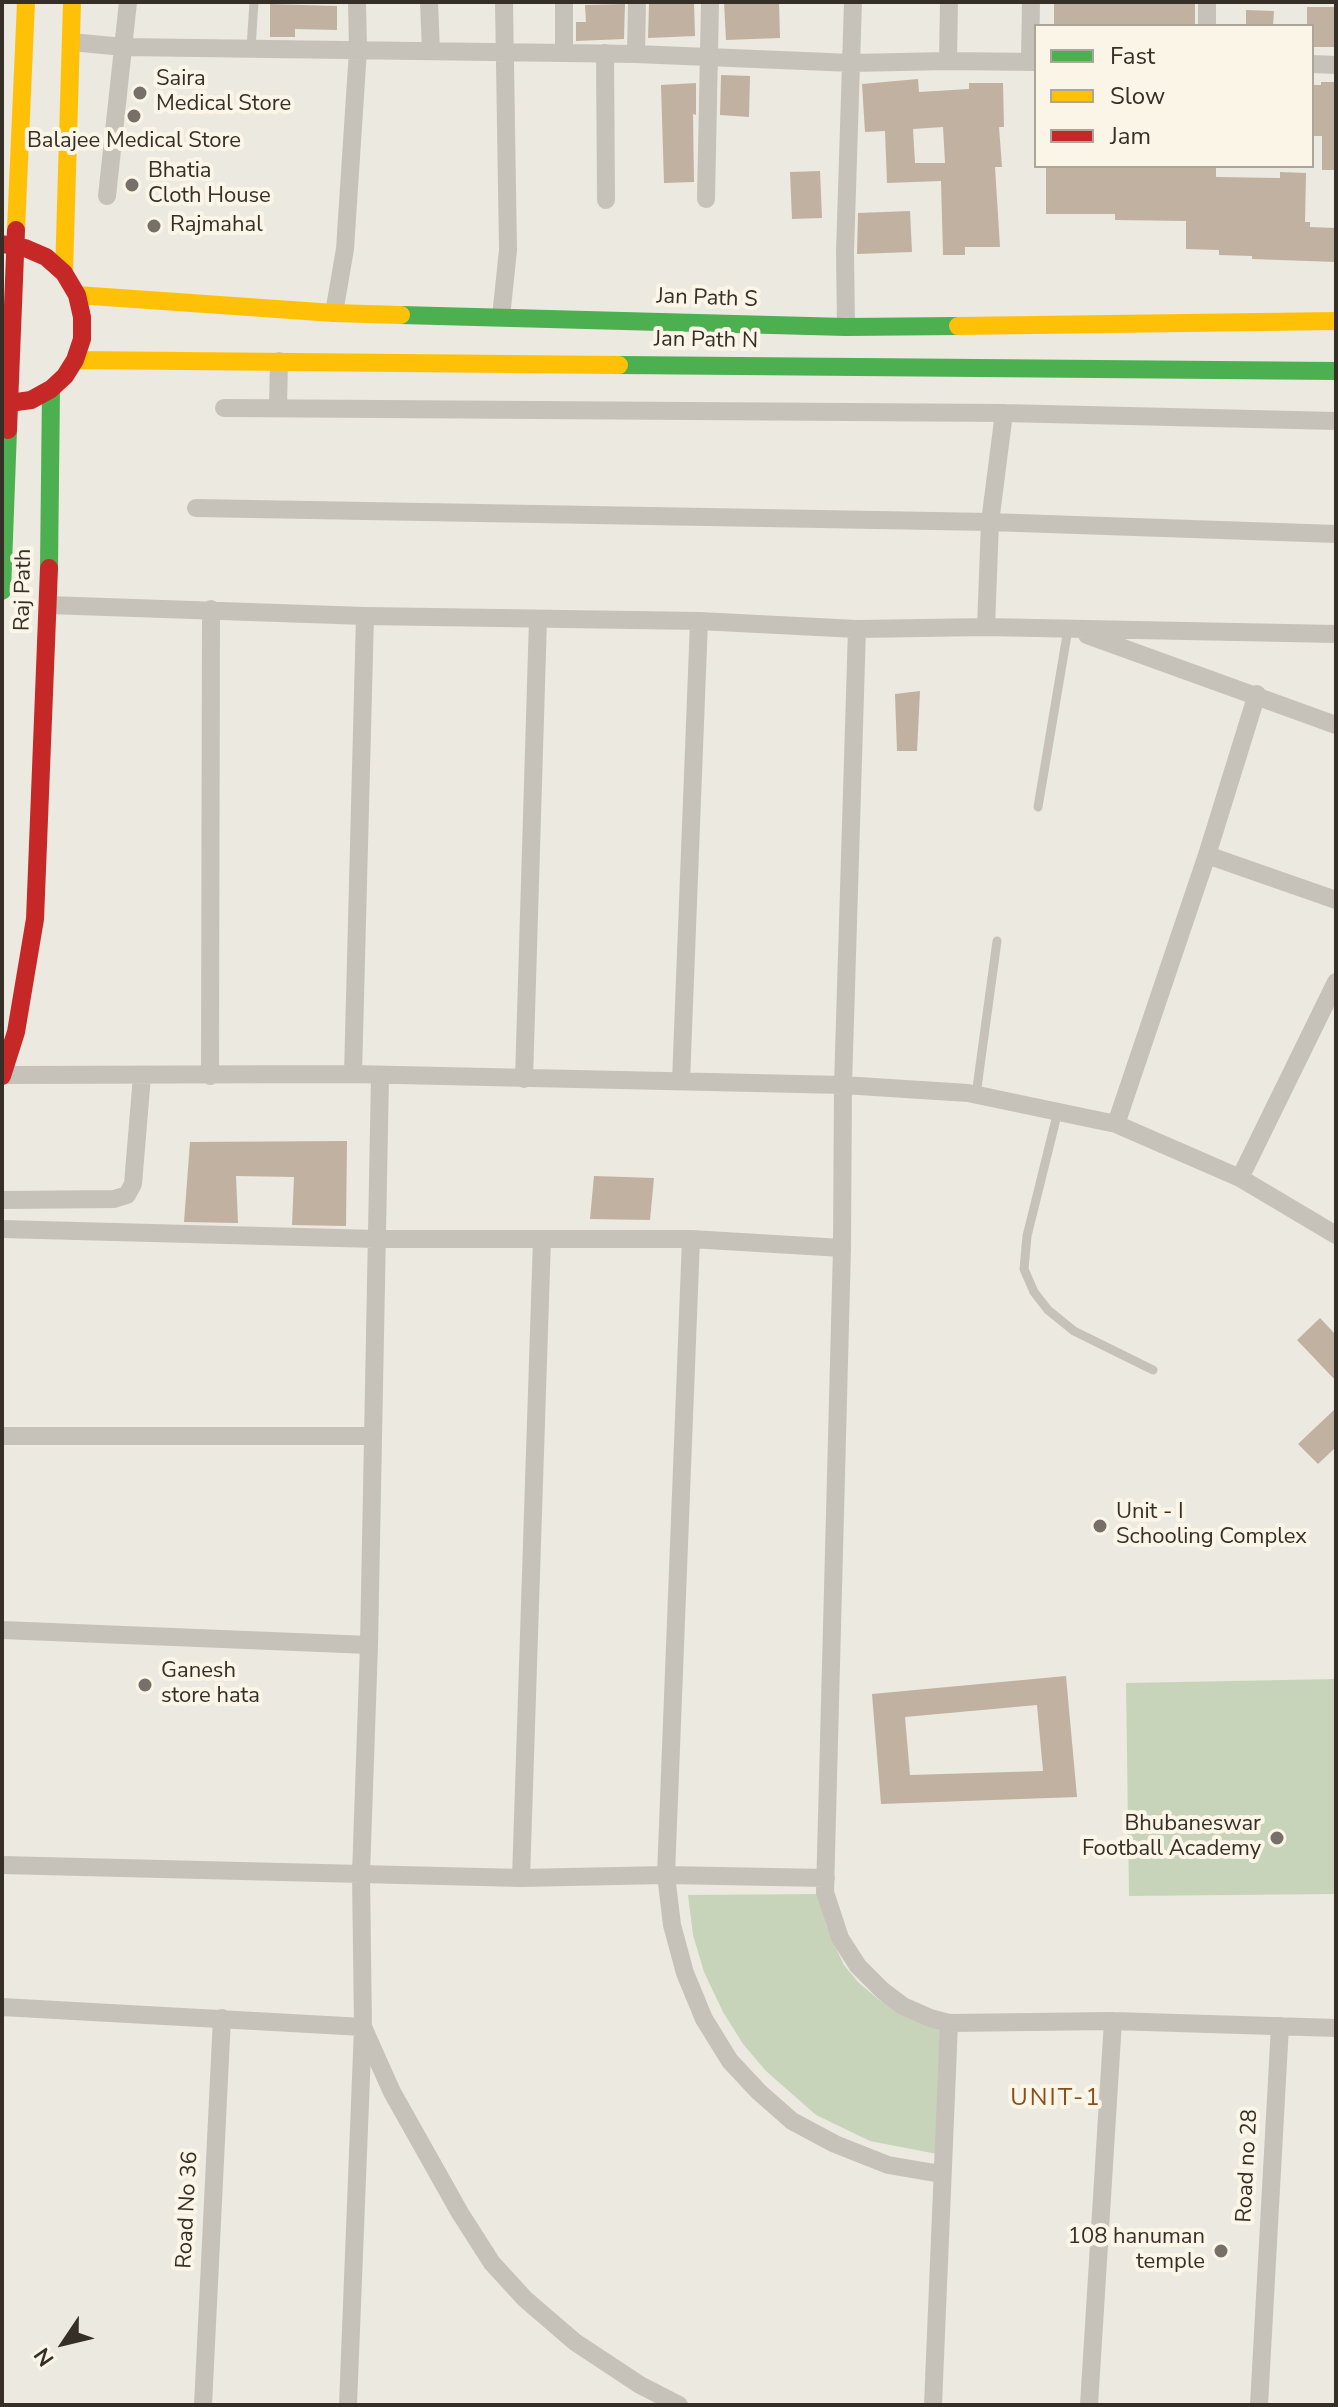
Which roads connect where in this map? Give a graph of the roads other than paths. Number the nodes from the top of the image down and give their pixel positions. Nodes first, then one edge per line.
1 (26, 2) edge
2 (72, 2) edge
3 (128, 2) edge
4 (254, 2) edge
5 (357, 2) edge
6 (429, 2) edge
7 (504, 2) edge
8 (564, 2) edge
9 (637, 2) edge
10 (710, 2) edge
11 (853, 2) edge
12 (949, 2) edge
13 (1031, 2) edge
14 (1207, 2) edge
15 (1207, 24) edge
16 (71, 42) junction
17 (124, 47) junction
18 (251, 48) junction
19 (358, 50) junction
20 (431, 51) junction
21 (505, 53) junction
22 (564, 53) junction
23 (605, 53) junction
24 (636, 54) junction
25 (707, 58) junction
26 (948, 61) junction
27 (1033, 62) edge
28 (852, 63) junction
29 (1314, 64) edge
30 (1336, 65) edge
31 (107, 196) dead end
32 (706, 199) dead end
33 (606, 200) dead end
34 (2, 244) edge
35 (64, 273) junction
36 (77, 295) junction
37 (334, 313) junction
38 (501, 317) junction
39 (1336, 321) edge
40 (846, 327) junction
41 (75, 360) junction
42 (279, 361) junction
43 (1336, 371) edge
44 (51, 389) junction
45 (2, 404) edge
46 (278, 407) junction
47 (224, 408) dead end
48 (1004, 413) junction
49 (1336, 421) edge
50 (5, 425) edge
51 (38, 433) junction
52 (196, 508) dead end
53 (990, 522) junction
54 (1336, 534) edge
55 (2, 591) edge
56 (48, 605) junction
57 (211, 609) junction
58 (365, 616) junction
59 (538, 619) junction
60 (699, 621) junction
61 (986, 627) junction
62 (1068, 628) junction
63 (857, 629) junction
64 (1336, 634) edge
65 (1257, 694) junction
66 (1336, 725) edge
67 (1038, 807) dead end
68 (1207, 855) junction
69 (1336, 900) edge
70 (997, 941) dead end
71 (1336, 982) edge
72 (353, 1074) junction
73 (2, 1076) edge
74 (142, 1076) junction
75 (210, 1076) junction
76 (380, 1076) junction
77 (524, 1079) junction
78 (681, 1081) junction
79 (843, 1085) junction
80 (976, 1095) junction
81 (1058, 1111) junction
82 (1116, 1124) junction
83 (1240, 1178) junction
84 (2, 1200) edge
85 (2, 1229) edge
86 (1336, 1235) edge
87 (376, 1239) junction
88 (542, 1239) junction
89 (691, 1239) junction
90 (842, 1248) junction
91 (1153, 1370) dead end
92 (2, 1436) edge
93 (373, 1436) junction
94 (2, 1630) edge
95 (369, 1645) junction
96 (2, 1865) edge
97 (361, 1874) junction
98 (666, 1875) junction
99 (521, 1878) junction
100 (826, 1878) junction
101 (2, 2007) edge
102 (222, 2018) junction
103 (1113, 2021) junction
104 (949, 2023) junction
105 (1280, 2026) junction
106 (363, 2027) junction
107 (1336, 2028) edge
108 (941, 2174) junction
109 (203, 2405) edge
110 (348, 2405) edge
111 (679, 2405) edge
112 (933, 2405) edge
113 (1089, 2405) edge
114 (1259, 2405) edge

1 - 50 main road, bridge
2 - 16 main road
3 - 17 street
4 - 18 lane
5 - 19 street
6 - 20 street
7 - 21 street
8 - 22 street
9 - 24 street
10 - 25 street
11 - 28 street
12 - 26 street
13 - 27 street
14 - 15 street
16 - 17 street
16 - 35 main road
17 - 18 street
17 - 31 street
18 - 19 street
19 - 20 street
19 - 37 street
20 - 21 street
21 - 22 street
21 - 38 street
22 - 23 street
23 - 24 street
23 - 33 street
24 - 25 street
25 - 28 street
25 - 32 street
26 - 27 street
26 - 28 street
28 - 40 street
29 - 30 street
34 - 35 main road
35 - 36 main road
36 - 37 main road, Jan Path S
36 - 41 main road
37 - 38 main road, Jan Path S
38 - 40 main road, Jan Path S
39 - 40 main road, Jan Path S
41 - 42 main road, Jan Path N
41 - 44 main road
42 - 43 main road, Jan Path N
42 - 46 street
44 - 45 main road
44 - 51 main road, Raj Path
46 - 47 street
46 - 48 street
48 - 49 street
48 - 53 street
50 - 51 main road
50 - 55 main road
51 - 56 main road, Raj Path
52 - 53 street
53 - 54 street
53 - 61 street
56 - 57 street
56 - 73 main road, Raj Path
57 - 58 street
57 - 75 street
58 - 59 street
58 - 72 street
59 - 60 street
59 - 77 street
60 - 63 street
60 - 78 street
61 - 62 street
61 - 63 street
62 - 64 street
62 - 65 street
62 - 67 lane
63 - 79 street
65 - 66 street
65 - 68 street
68 - 69 street
68 - 82 street
70 - 80 lane
71 - 83 street
72 - 75 street
72 - 76 street
73 - 74 street
74 - 75 street
74 - 84 street
76 - 77 street
76 - 87 street
77 - 78 street
78 - 79 street
79 - 80 street
79 - 90 street
80 - 81 street
81 - 82 street
81 - 91 lane
82 - 83 street
83 - 86 street
85 - 87 street
87 - 88 street
87 - 93 street
88 - 89 street
88 - 99 street
89 - 90 street
89 - 98 street
90 - 100 street
92 - 93 street
93 - 95 street
94 - 95 street
95 - 97 street
96 - 97 street
97 - 99 street
97 - 106 street
98 - 99 street
98 - 100 street
98 - 108 street
100 - 104 street
101 - 102 street
102 - 106 street
102 - 109 street, Road No 36
103 - 104 street
103 - 105 street
103 - 113 street
104 - 108 street
105 - 107 street
105 - 114 street, Road no 28
106 - 110 street
106 - 111 street
108 - 112 street

